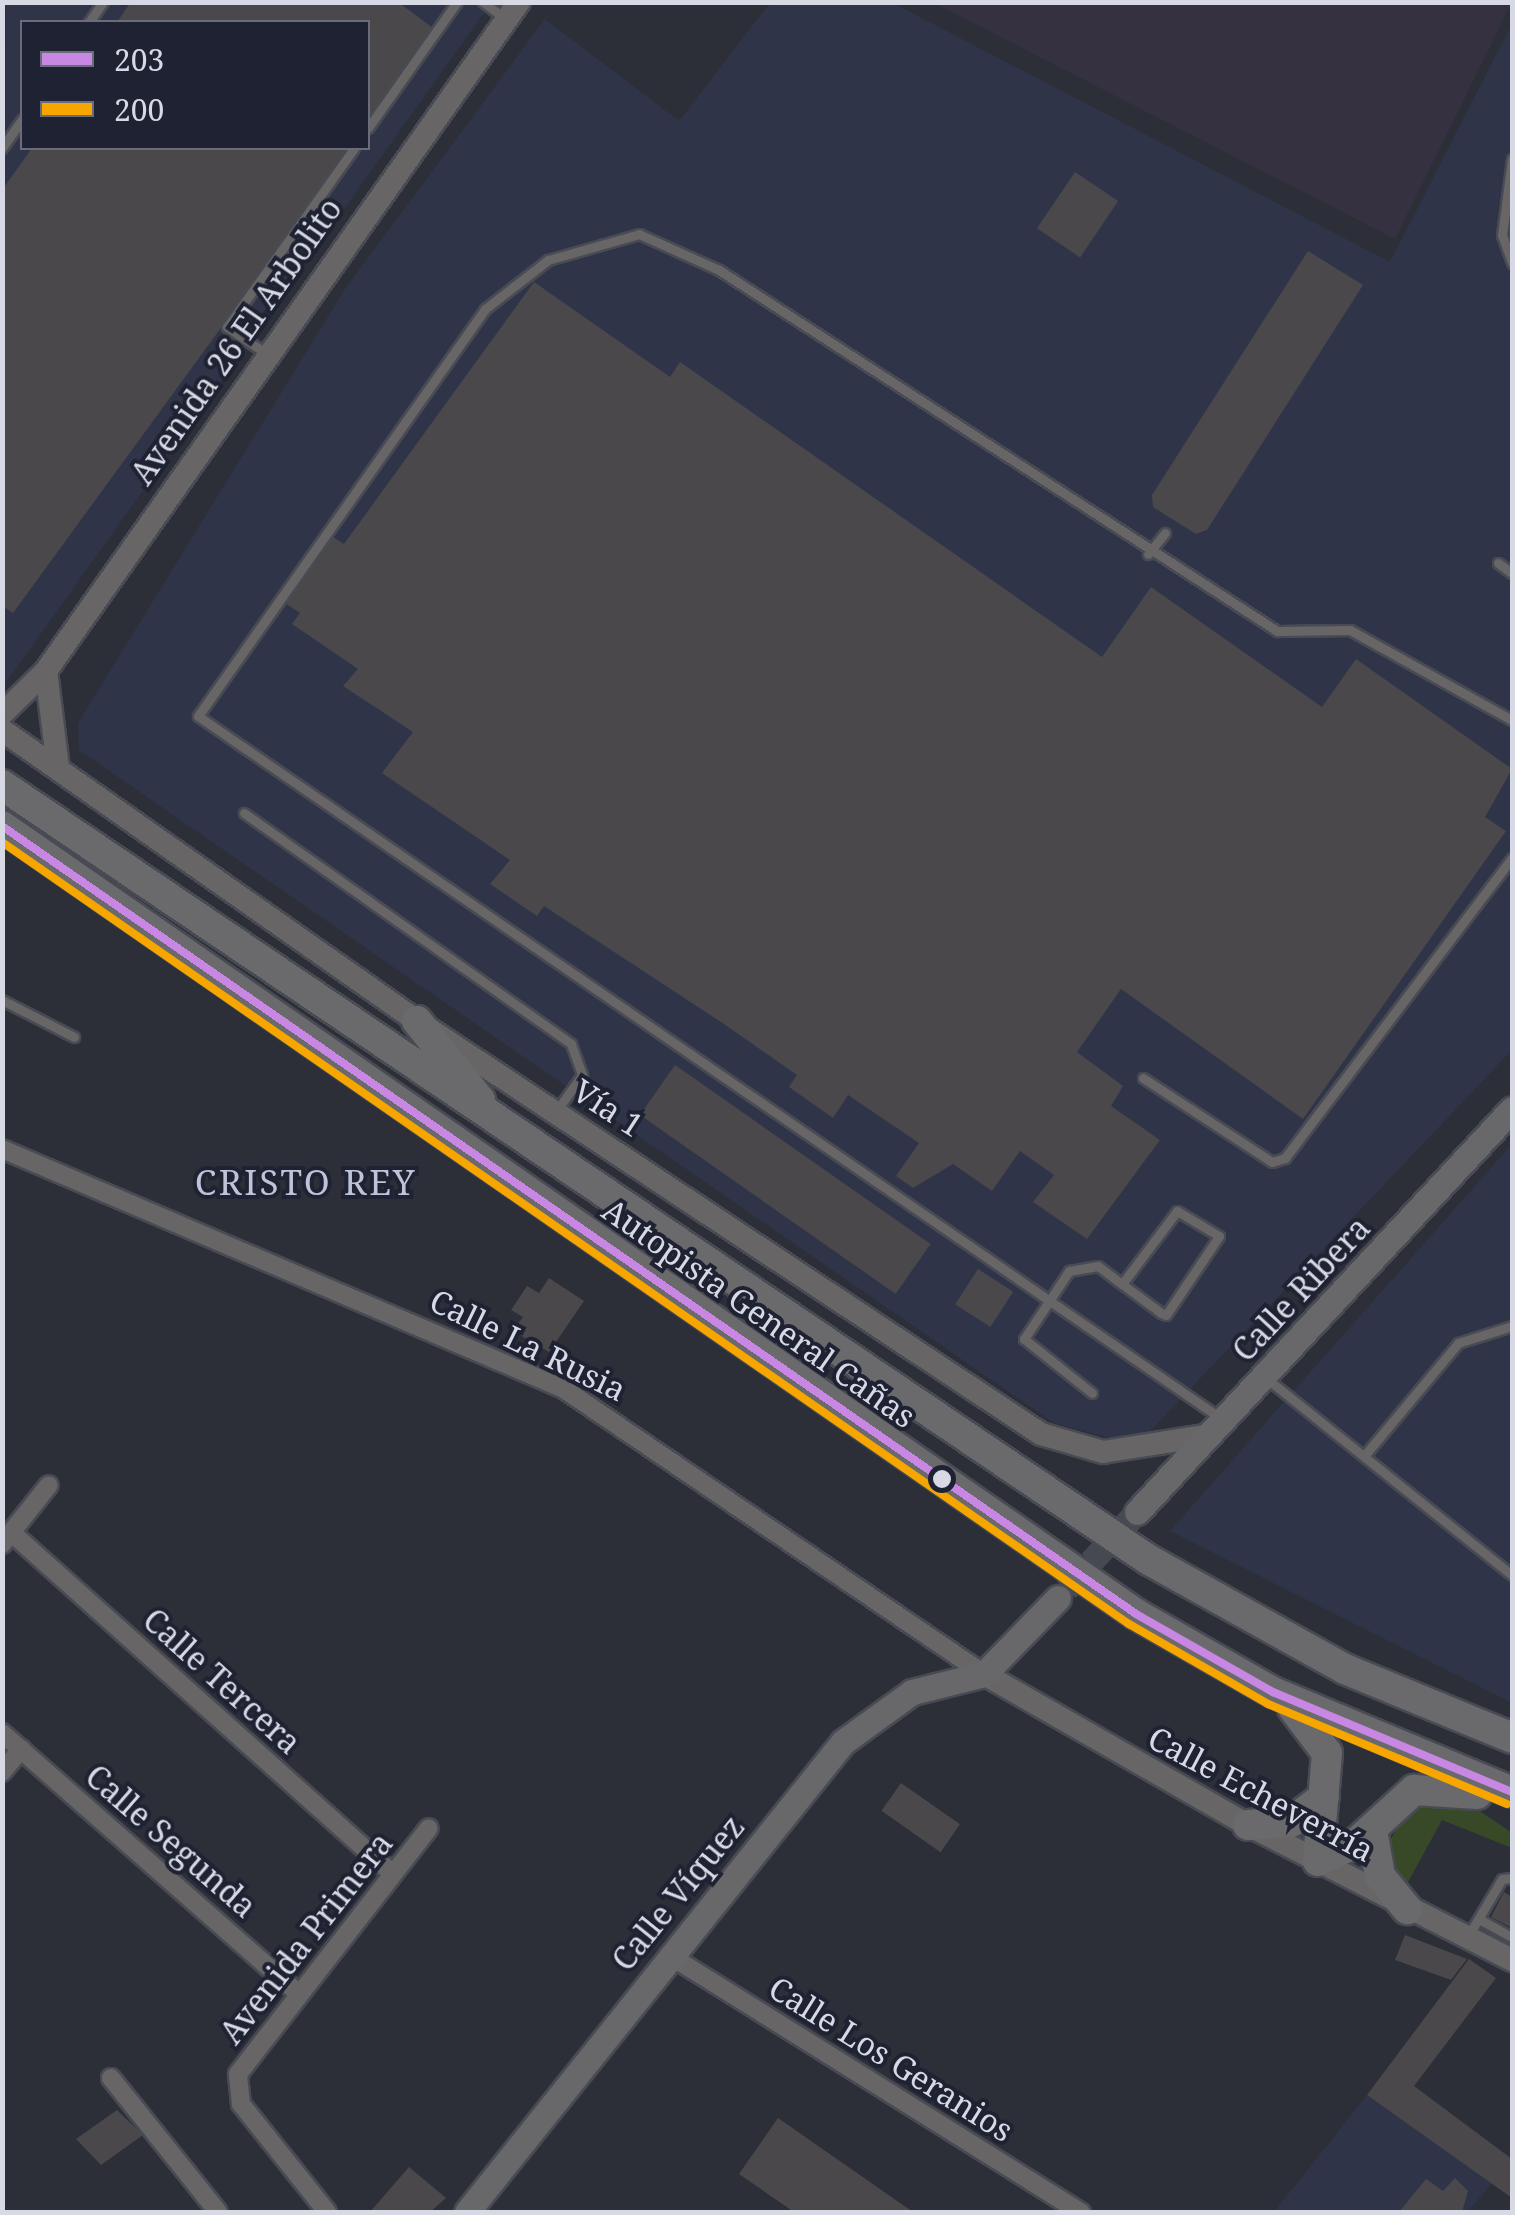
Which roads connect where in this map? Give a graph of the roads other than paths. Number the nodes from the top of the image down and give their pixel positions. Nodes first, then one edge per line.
1 (457, 2) edge
2 (483, 2) edge
3 (513, 11) edge
4 (20, 122) edge
5 (370, 125) edge
6 (2, 148) edge
7 (353, 150) edge
8 (1512, 159) edge
9 (1512, 263) edge
10 (264, 352) junction
11 (1165, 533) dead end
12 (1148, 554) junction
13 (1498, 564) dead end
14 (1512, 573) edge
15 (46, 671) junction
16 (2, 714) edge
17 (1512, 720) edge
18 (2, 730) edge
19 (58, 768) junction
20 (2, 785) edge
21 (244, 813) dead end
22 (2, 826) edge
23 (1512, 858) edge
24 (2, 1000) edge
25 (417, 1021) junction
26 (74, 1036) dead end
27 (1144, 1078) dead end
28 (1512, 1110) edge
29 (556, 1113) junction
30 (501, 1126) junction
31 (2, 1149) edge
32 (1122, 1284) junction
33 (1050, 1296) junction
34 (1512, 1326) edge
35 (1264, 1376) junction
36 (1092, 1393) dead end
37 (1216, 1428) junction
38 (1364, 1456) junction
39 (49, 1485) dead end
40 (1138, 1512) tunnel mouth
41 (7, 1539) edge
42 (1512, 1575) edge
43 (1058, 1598) tunnel mouth
44 (984, 1674) junction
45 (1273, 1692) junction
46 (2, 1732) edge
47 (1512, 1738) edge
48 (21, 1749) junction
49 (2, 1772) edge
50 (1512, 1792) edge
51 (1324, 1797) junction
52 (1512, 1809) edge
53 (1248, 1825) junction
54 (429, 1828) dead end
55 (1372, 1830) junction
56 (1318, 1861) junction
57 (393, 1874) junction
58 (1512, 1878) edge
59 (1407, 1909) junction
60 (1473, 1928) junction
61 (1512, 1937) edge
62 (669, 1956) junction
63 (1512, 1960) edge
64 (299, 1994) junction
65 (112, 2078) dead end
66 (218, 2212) edge
67 (327, 2212) edge
68 (467, 2212) edge
69 (1081, 2212) edge

1 - 5 lane
2 - 3 lane
3 - 10 street, Avenida 26 El Arbolito
4 - 6 lane
7 - 10 lane
8 - 9 lane
10 - 15 street, Avenida 26 El Arbolito
11 - 12 lane
12 - 17 lane
12 - 33 lane
13 - 14 lane
15 - 16 street, Avenida 26 El Arbolito
15 - 19 street
18 - 19 street, Vía 1
19 - 25 street, Vía 1
20 - 30 highway, Autopista General Cañas
21 - 29 lane
22 - 45 highway, Autopista General Cañas
23 - 27 lane
24 - 26 lane
25 - 29 street, Vía 1
25 - 30 highway
28 - 35 main road, Calle Ribera
29 - 37 street, Vía 1
30 - 47 highway, Autopista General Cañas
31 - 44 street, Calle La Rusia
32 - 32 lane
32 - 33 lane
33 - 36 lane
33 - 37 lane
34 - 38 lane
35 - 37 main road, Calle Ribera
35 - 38 lane
37 - 40 main road, Calle Ribera
38 - 42 lane
39 - 41 street
41 - 57 street, Calle Tercera
43 - 44 main road
44 - 53 street, Calle Echeverría
44 - 62 main road, Calle Víquez
45 - 50 highway, Autopista General Cañas
45 - 51 highway
46 - 48 street, Calle Segunda
48 - 49 street
48 - 64 street, Calle Segunda
51 - 53 highway
51 - 56 highway
52 - 55 highway
53 - 56 street, Calle Echeverría
54 - 57 street, Avenida Primera
55 - 56 highway
55 - 59 highway
56 - 59 street, Calle Echeverría
57 - 64 street, Avenida Primera
58 - 60 lane
59 - 60 street, Calle Echeverría
60 - 61 lane
60 - 63 street, Calle Echeverría
62 - 68 main road, Calle Víquez
62 - 69 street, Calle Los Geranios
64 - 67 street, Avenida Primera
65 - 66 street

